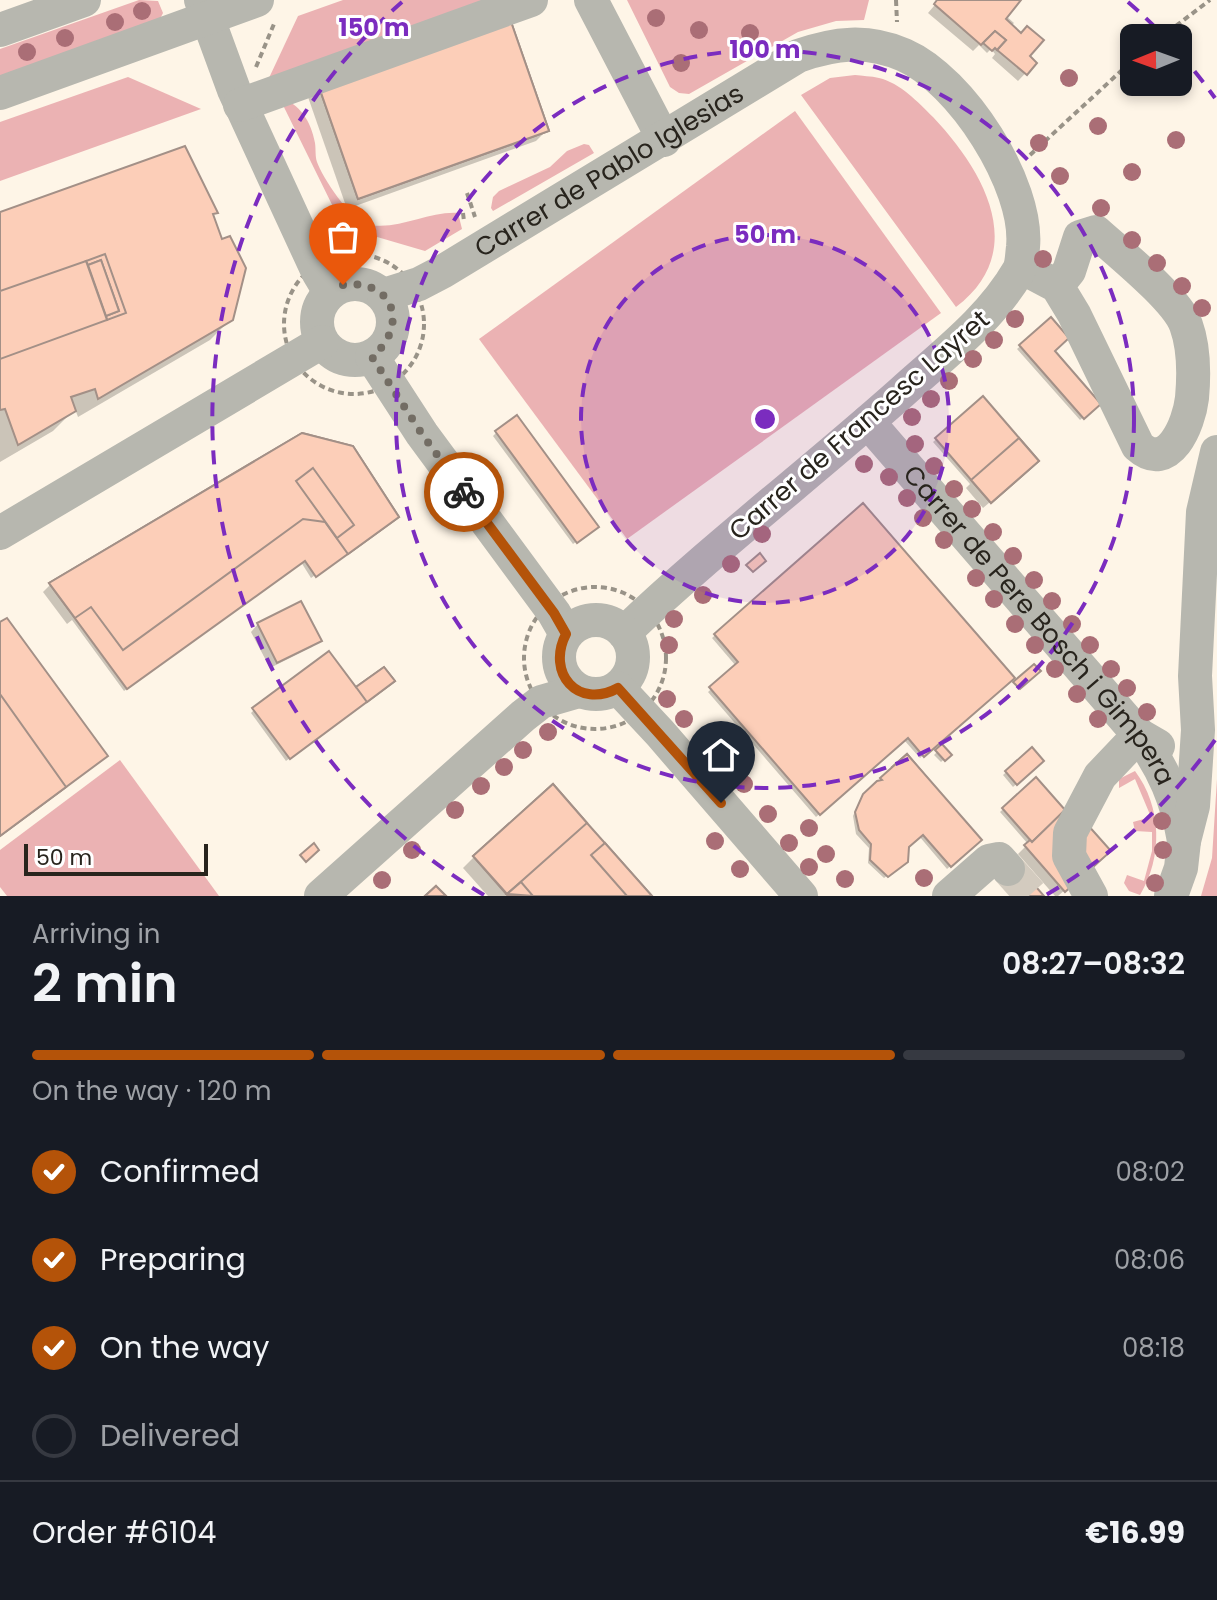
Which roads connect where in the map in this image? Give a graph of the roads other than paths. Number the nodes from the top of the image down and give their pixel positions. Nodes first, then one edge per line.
1 (84, 0) edge
2 (531, 0) edge
3 (591, 0) edge
4 (267, 8) edge
5 (204, 9) edge
6 (0, 30) edge
7 (0, 93) edge
8 (240, 105) junction
9 (664, 140) junction
10 (1021, 267) junction
11 (1057, 286) junction
12 (330, 292) junction
13 (384, 295) junction
14 (322, 342) junction
15 (372, 357) junction
16 (868, 422) junction
17 (1217, 452) edge
18 (0, 533) edge
19 (635, 622) junction
20 (566, 634) junction
21 (1195, 676) junction
22 (618, 688) junction
23 (579, 691) junction
24 (1139, 735) junction
25 (1184, 841) junction
26 (1008, 869) dead end
27 (321, 896) edge
28 (801, 896) edge
29 (949, 896) edge
30 (1091, 896) edge
31 (1171, 896) edge

1 - 6 street
2 - 8 street
3 - 9 street
4 - 5 street
5 - 7 street
5 - 8 street
8 - 12 street
9 - 10 street, Carrer de Pablo Iglesias
9 - 13 street, Carrer de Pablo Iglesias
10 - 11 street
10 - 16 street, Carrer de Francesc Layret
11 - 11 street
12 - 13 street
12 - 14 street
13 - 15 street
14 - 15 street
14 - 18 street
15 - 20 street
16 - 19 street, Carrer de Francesc Layret
16 - 24 street, Carrer de Pere Bosch i Gimpera
17 - 21 street
19 - 20 street
19 - 22 street
20 - 23 street
21 - 24 street
21 - 25 street
22 - 23 street
22 - 28 street
23 - 27 street
24 - 25 street, Carrer de Pere Bosch i Gimpera
24 - 30 street
25 - 31 street
26 - 29 street

